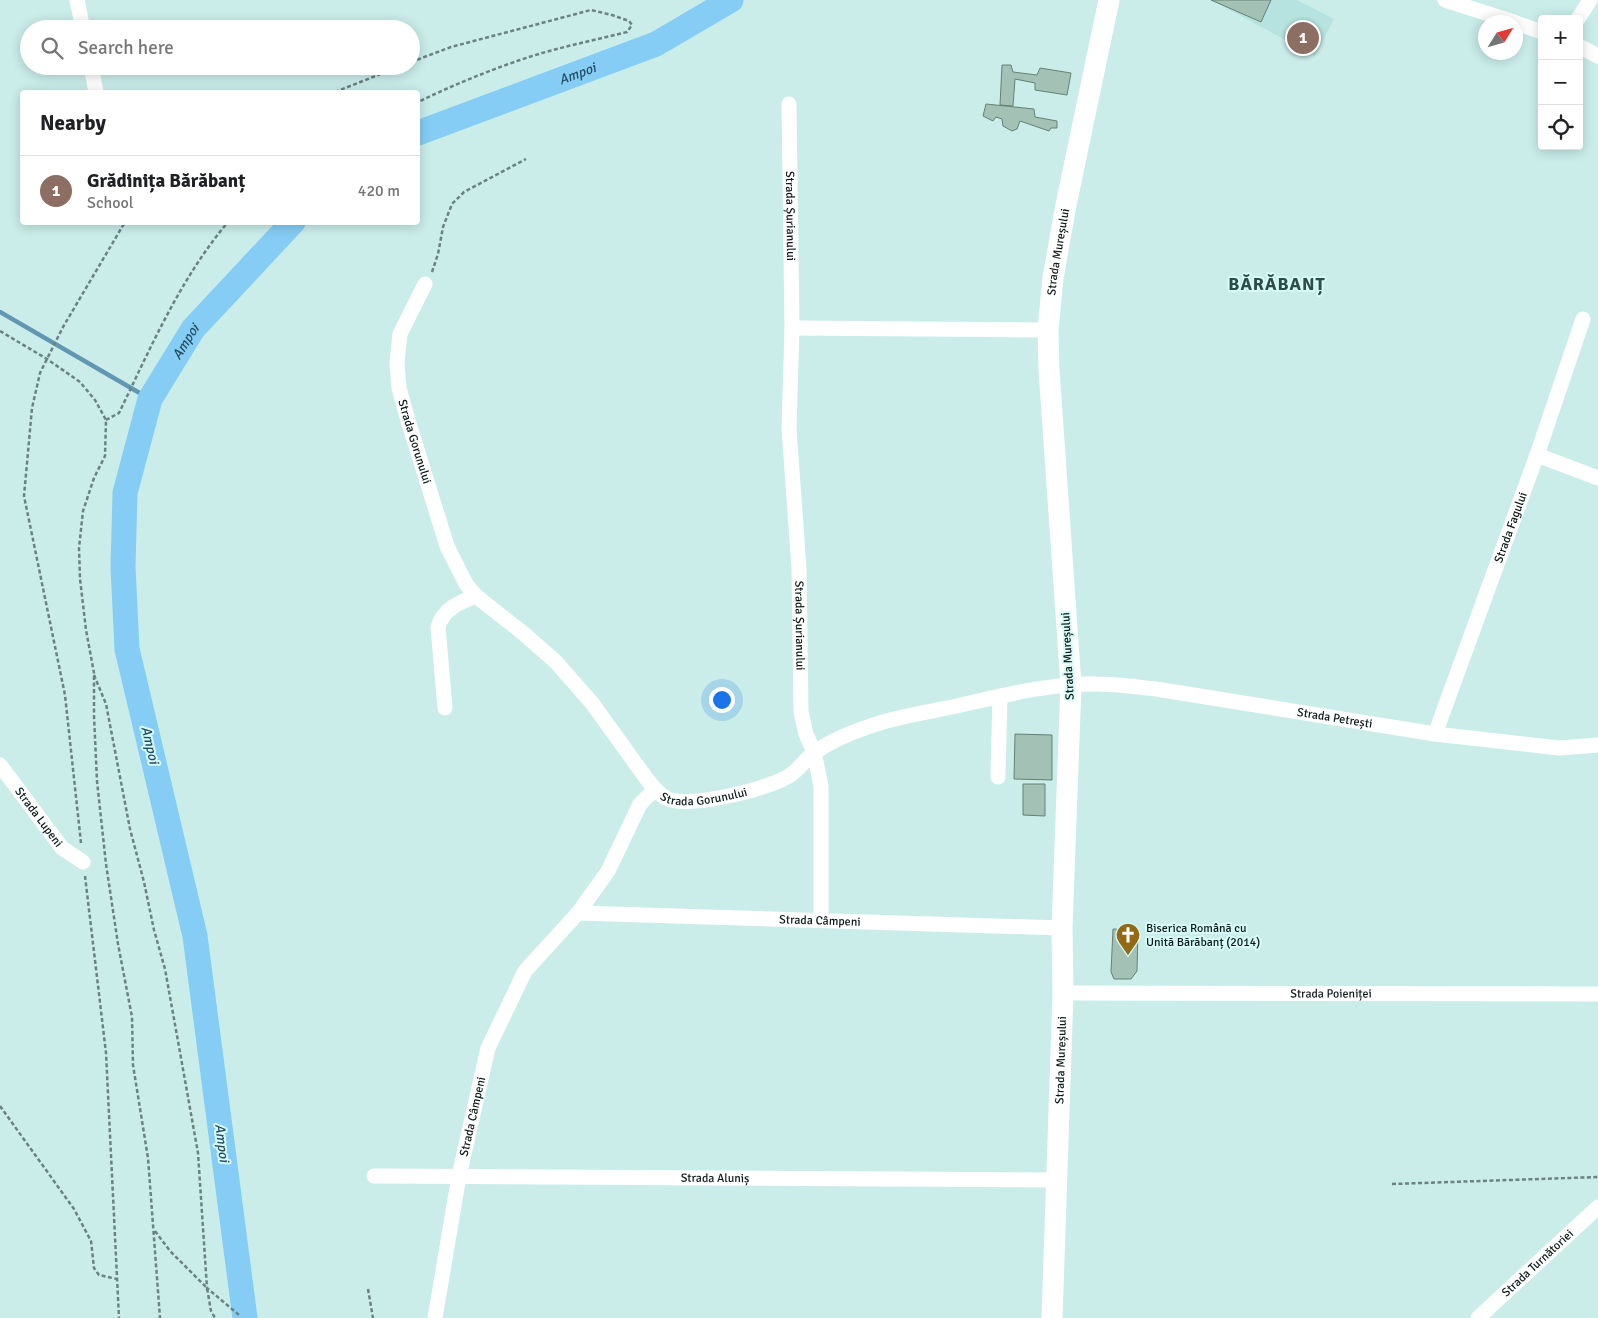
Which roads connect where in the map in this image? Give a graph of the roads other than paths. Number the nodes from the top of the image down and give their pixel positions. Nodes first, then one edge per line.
1 (78, 0) edge
2 (1109, 0) edge
3 (1445, 0) edge
4 (1590, 0) edge
5 (1491, 15) edge
6 (1581, 15) edge
7 (81, 20) edge
8 (1523, 26) edge
9 (1538, 31) edge
10 (1583, 48) edge
11 (1598, 56) edge
12 (93, 75) edge
13 (96, 90) edge
14 (790, 104) dead end
15 (425, 284) road end
16 (1583, 319) dead end
17 (792, 328) junction
18 (1048, 330) junction
19 (1537, 455) junction
20 (1598, 478) edge
21 (476, 596) junction
22 (1071, 685) junction
23 (1000, 696) junction
24 (445, 708) dead end
25 (1435, 734) junction
26 (1598, 745) edge
27 (814, 752) junction
28 (0, 765) edge
29 (998, 777) dead end
30 (655, 789) junction
31 (83, 862) road end
32 (578, 913) junction
33 (821, 920) junction
34 (1062, 928) junction
35 (1063, 994) junction
36 (1598, 994) edge
37 (374, 1176) dead end
38 (459, 1176) junction
39 (1056, 1180) junction
40 (1598, 1207) edge
41 (435, 1318) edge
42 (1052, 1318) edge
43 (1478, 1318) edge

1 - 7 street
2 - 18 street, Strada Mureșului
3 - 5 street
4 - 6 street
8 - 9 street
10 - 11 street
12 - 13 street
14 - 17 street, Strada Șurianului
15 - 21 street, Strada Gorunului
16 - 19 street, Strada Fagului
17 - 18 street
17 - 27 street, Strada Șurianului
18 - 22 street, Strada Mureșului
19 - 20 street
19 - 25 street, Strada Fagului
21 - 24 street
21 - 30 street, Strada Gorunului
22 - 23 street, Strada Gorunului
22 - 25 street, Strada Petrești
22 - 34 street, Strada Mureșului
23 - 27 street, Strada Gorunului
23 - 29 street
25 - 26 street, Strada Petrești
27 - 30 street, Strada Gorunului
27 - 33 street, Strada Șurianului
28 - 31 street, Strada Lupeni
30 - 32 street, Strada Câmpeni
32 - 33 street, Strada Câmpeni
32 - 38 street, Strada Câmpeni
33 - 34 street, Strada Câmpeni
34 - 35 street, Strada Mureșului
35 - 36 street, Strada Poieniței
35 - 39 street, Strada Mureșului
37 - 38 street, Strada Aluniș
38 - 39 street, Strada Aluniș
38 - 41 street, Strada Câmpeni
39 - 42 street, Strada Mureșului
40 - 43 street, Strada Turnătoriei

